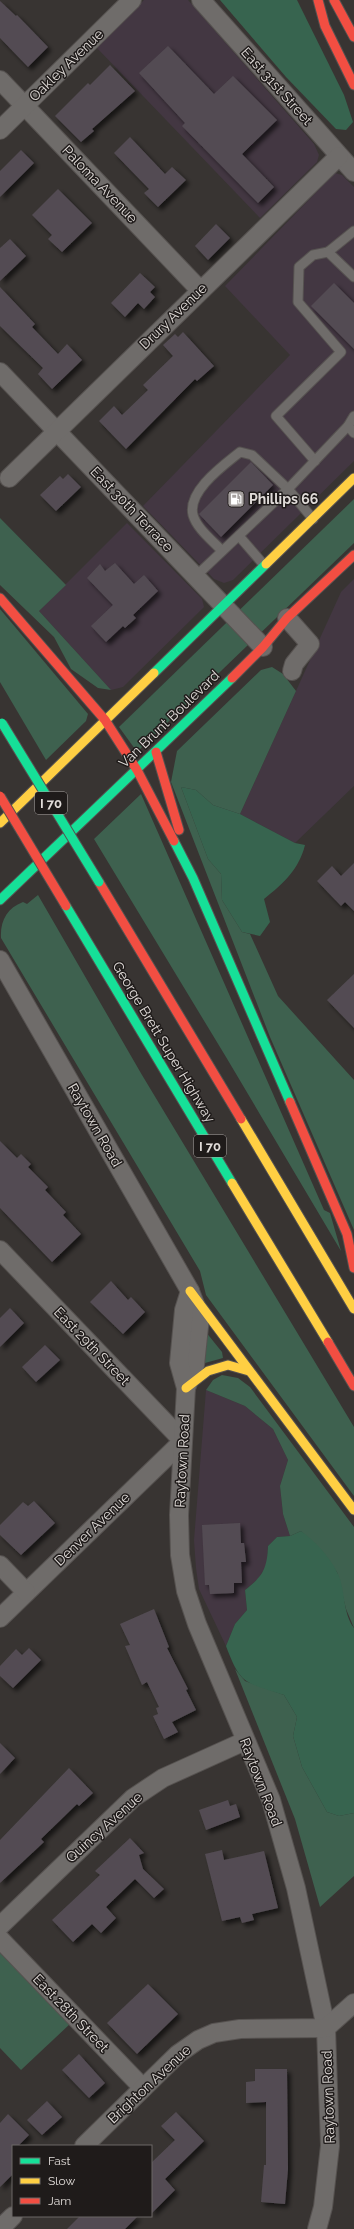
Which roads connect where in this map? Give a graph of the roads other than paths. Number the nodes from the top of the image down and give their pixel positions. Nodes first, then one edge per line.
1 (132, 0) edge
2 (201, 0) edge
3 (318, 0) edge
4 (334, 0) edge
5 (354, 37) edge
6 (0, 80) edge
7 (354, 85) edge
8 (25, 105) junction
9 (0, 130) edge
10 (339, 156) junction
11 (354, 172) edge
12 (354, 231) edge
13 (328, 252) junction
14 (354, 277) edge
15 (200, 290) junction
16 (0, 372) edge
17 (354, 416) edge
18 (348, 426) junction
19 (57, 430) junction
20 (354, 433) edge
21 (315, 461) junction
22 (9, 478) dead end
23 (354, 478) edge
24 (288, 489) junction
25 (313, 519) junction
26 (239, 536) junction
27 (222, 551) junction
28 (354, 555) edge
29 (265, 566) junction
30 (196, 576) junction
31 (0, 598) edge
32 (225, 606) junction
33 (287, 618) junction
34 (263, 647) junction
35 (292, 671) dead end
36 (105, 720) junction
37 (1, 721) edge
38 (156, 752) junction
39 (137, 770) junction
40 (0, 796) edge
41 (0, 823) edge
42 (193, 878) junction
43 (0, 900) edge
44 (0, 960) edge
45 (0, 1250) edge
46 (354, 1268) edge
47 (190, 1291) junction
48 (354, 1309) edge
49 (249, 1371) junction
50 (354, 1386) edge
51 (186, 1388) junction
52 (183, 1441) junction
53 (354, 1510) edge
54 (0, 1565) edge
55 (26, 1592) junction
56 (0, 1618) edge
57 (245, 1741) junction
58 (0, 1926) edge
59 (0, 1939) edge
60 (354, 2003) edge
61 (326, 2028) junction
62 (143, 2088) junction
63 (85, 2145) edge
64 (12, 2217) edge
65 (0, 2229) edge
66 (317, 2229) edge

1 - 8 street, Oakley Avenue
2 - 10 street, East 31st Street
3 - 7 main road
4 - 5 main road
6 - 8 street, Paloma Avenue
8 - 9 street, Oakley Avenue
8 - 15 street, Paloma Avenue
10 - 11 street, East 31st Street
10 - 15 street, Drury Avenue
12 - 13 lane
13 - 14 lane
13 - 21 lane
15 - 19 street, Drury Avenue
16 - 19 street, East 30th Terrace
17 - 18 lane
18 - 20 lane
18 - 21 lane
19 - 22 street, Drury Avenue
19 - 30 street, East 30th Terrace
21 - 24 lane
23 - 25 main road
24 - 25 lane
24 - 26 lane
24 - 27 lane
25 - 29 main road
26 - 27 lane
26 - 29 lane
27 - 30 lane
28 - 33 main road, Van Brunt Boulevard
29 - 32 main road
30 - 32 street, East 30th Terrace
31 - 36 main road
32 - 34 street, East 30th Terrace
32 - 36 main road
33 - 34 main road, Van Brunt Boulevard
33 - 35 street
34 - 38 main road, Van Brunt Boulevard
36 - 39 main road
36 - 41 main road
37 - 48 main road, George Brett Super Highway / I 70, bridge
38 - 39 main road, Van Brunt Boulevard
38 - 42 main road
39 - 42 main road
39 - 43 main road, Van Brunt Boulevard
40 - 50 main road, George Brett Super Highway / I 70, bridge
42 - 46 main road
44 - 47 street, Raytown Road
45 - 52 street, East 29th Street
47 - 49 main road
47 - 51 street, Raytown Road
49 - 51 main road
49 - 53 main road
51 - 52 street, Raytown Road
52 - 55 street, Denver Avenue
52 - 57 street, Raytown Road
54 - 55 street
55 - 56 street, Denver Avenue
57 - 58 street, Quincy Avenue
57 - 61 street, Raytown Road
59 - 62 street, East 28th Street
60 - 61 street
61 - 62 street, Brighton Avenue
61 - 66 street, Raytown Road
62 - 63 street, Brighton Avenue
64 - 65 street

